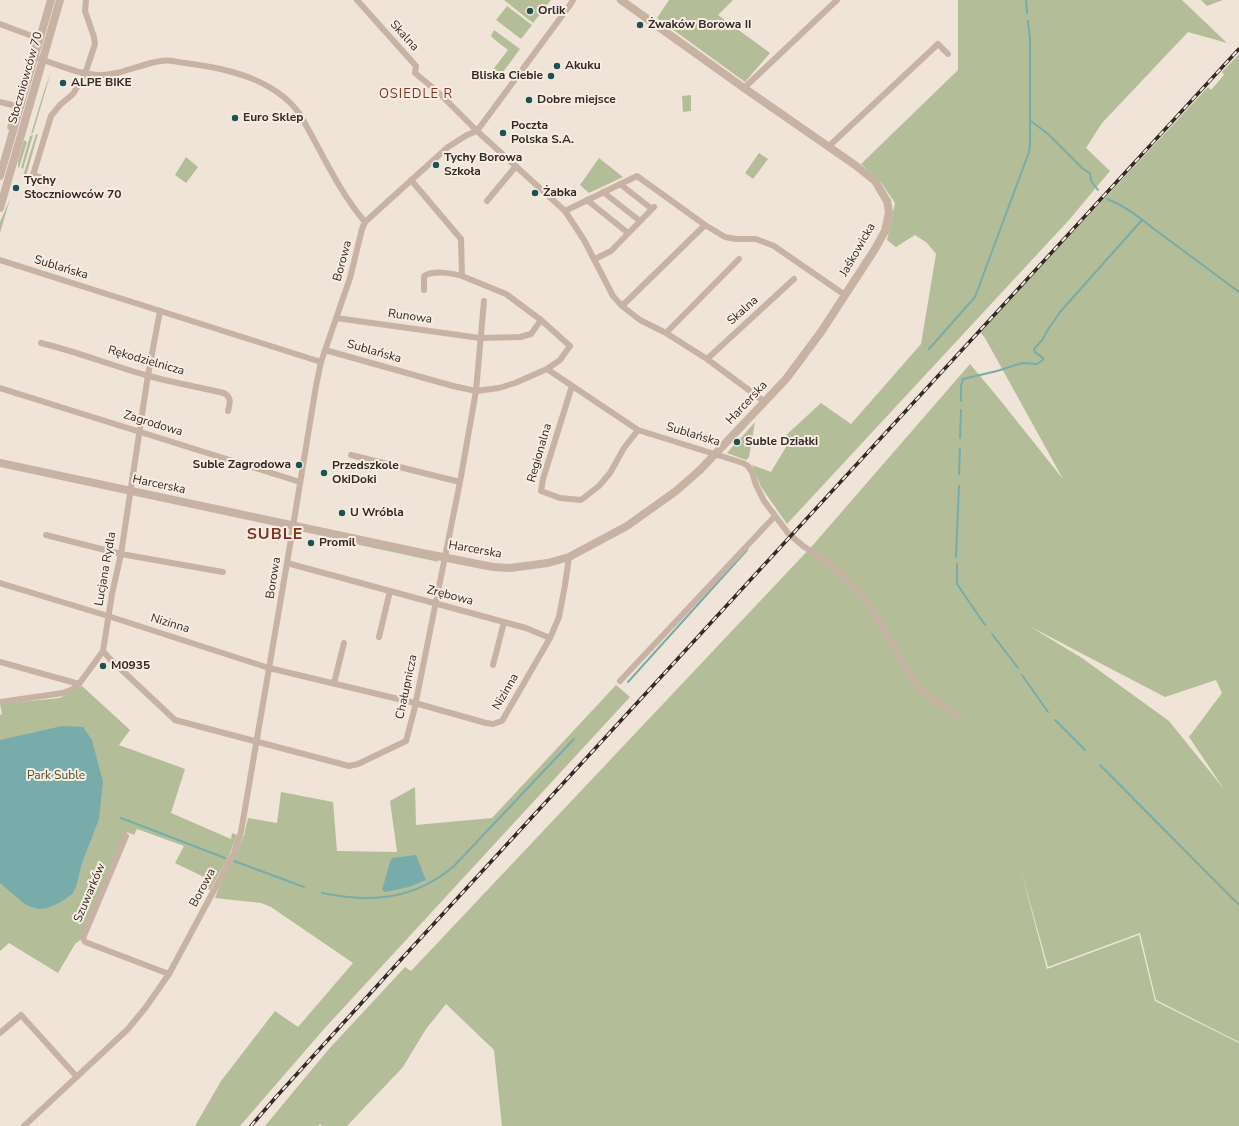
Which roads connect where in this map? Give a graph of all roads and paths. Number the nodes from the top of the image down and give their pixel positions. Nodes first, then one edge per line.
1 (51, 0) edge
2 (60, 0) edge
3 (86, 0) edge
4 (358, 0) edge
5 (573, 0) edge
6 (621, 0) edge
7 (837, 0) edge
8 (0, 24) edge
9 (32, 36) dead end
10 (948, 54) dead end
11 (34, 57) junction
12 (43, 60) junction
13 (85, 74) junction
14 (744, 88) junction
15 (0, 102) edge
16 (20, 107) junction
17 (477, 131) junction
18 (828, 147) junction
19 (516, 166) junction
20 (0, 176) edge
21 (43, 178) dead end
22 (411, 180) junction
23 (620, 184) junction
24 (603, 192) junction
25 (587, 200) junction
26 (486, 201) dead end
27 (0, 208) edge
28 (565, 211) junction
29 (640, 221) junction
30 (365, 222) junction
31 (705, 225) junction
32 (628, 233) junction
33 (739, 259) dead end
34 (0, 260) edge
35 (596, 261) junction
36 (462, 276) junction
37 (794, 280) dead end
38 (424, 290) dead end
39 (845, 295) junction
40 (484, 301) dead end
41 (622, 306) junction
42 (160, 311) junction
43 (336, 318) junction
44 (541, 320) junction
45 (666, 333) junction
46 (480, 338) junction
47 (41, 342) dead end
48 (325, 350) junction
49 (707, 359) junction
50 (321, 362) junction
51 (547, 369) junction
52 (148, 376) junction
53 (572, 386) junction
54 (0, 388) edge
55 (476, 391) junction
56 (765, 402) junction
57 (228, 411) dead end
58 (638, 430) junction
59 (139, 431) junction
60 (715, 454) junction
61 (352, 455) dead end
62 (0, 463) edge
63 (300, 482) junction
64 (460, 482) junction
65 (130, 491) junction
66 (775, 516) junction
67 (293, 525) junction
68 (46, 535) dead end
69 (121, 554) junction
70 (569, 557) junction
71 (445, 558) junction
72 (287, 563) junction
73 (223, 572) dead end
74 (0, 584) edge
75 (390, 591) junction
76 (435, 604) junction
77 (108, 616) junction
78 (504, 622) junction
79 (378, 638) dead end
80 (550, 638) junction
81 (344, 644) dead end
82 (103, 651) junction
83 (0, 662) edge
84 (492, 665) dead end
85 (269, 668) junction
86 (620, 681) dead end
87 (334, 683) junction
88 (80, 684) junction
89 (0, 702) edge
90 (415, 703) junction
91 (959, 717) dead end
92 (256, 741) junction
93 (126, 836) dead end
94 (169, 974) junction
95 (0, 1032) edge
96 (77, 1077) junction
97 (24, 1126) edge

1 - 11 street, Stoczniowców 70
2 - 12 street, Stoczniowców 70
3 - 13 street
4 - 17 street, Skalna
5 - 17 street
6 - 14 street, Jaśkowicka
7 - 14 street
8 - 9 street
10 - 18 street
11 - 12 street
11 - 16 street, Stoczniowców 70
12 - 13 street
12 - 27 street, Stoczniowców 70
13 - 21 street
13 - 30 street
14 - 18 street, Jaśkowicka
15 - 16 street
16 - 20 street, Stoczniowców 70
17 - 19 street, Skalna
17 - 22 street
18 - 39 street, Jaśkowicka
19 - 26 street
19 - 28 street, Skalna
22 - 30 street
22 - 36 street
23 - 24 street
23 - 29 street
23 - 31 street
24 - 25 street
24 - 29 street
25 - 28 street
25 - 32 street
28 - 35 street, Skalna
29 - 32 street
30 - 43 street, Borowa
31 - 39 street
31 - 41 street
32 - 35 street
33 - 45 street
34 - 42 street, Sublańska
35 - 41 street, Skalna
36 - 38 street
36 - 44 street
37 - 49 street, Skalna
39 - 56 street, Harcerska
40 - 46 street
41 - 45 street, Skalna
42 - 50 street, Sublańska
42 - 52 street, Lucjana Rydla
43 - 46 street, Runowa
43 - 48 street, Borowa
44 - 46 street, Runowa
44 - 51 street
45 - 49 street, Skalna
46 - 55 street
47 - 52 street, Rękodzielnicza
48 - 50 street, Borowa
48 - 55 street, Sublańska
49 - 56 street, Skalna
50 - 63 street, Borowa
51 - 53 street, Sublańska
51 - 55 street, Sublańska
52 - 57 street, Rękodzielnicza
52 - 59 street, Lucjana Rydla
53 - 58 street, Sublańska
53 - 58 street, Regionalna
54 - 59 street, Zagrodowa
55 - 64 street, Chałupnicza
56 - 60 street, Harcerska
58 - 60 street, Sublańska
59 - 63 street, Zagrodowa
59 - 65 street, Lucjana Rydla
60 - 66 street, Sublańska
60 - 70 street, Harcerska
61 - 64 street
62 - 65 street, Harcerska
63 - 67 street, Borowa
64 - 71 street, Chałupnicza
65 - 67 street, Harcerska
65 - 69 street, Lucjana Rydla
66 - 86 street
66 - 91 street, Sublańska
67 - 71 street, Harcerska
67 - 72 street, Borowa
68 - 69 street
69 - 73 street
69 - 77 street, Lucjana Rydla
70 - 71 street, Harcerska
70 - 80 street, Nizinna
71 - 76 street, Chałupnicza
72 - 75 street, Zrębowa
72 - 85 street, Borowa
74 - 77 street, Nizinna
75 - 76 street, Zrębowa
75 - 79 street
76 - 78 street, Zrębowa
76 - 90 street, Chałupnicza
77 - 82 street, Lucjana Rydla
77 - 85 street, Nizinna
78 - 80 street, Zrębowa
78 - 84 street
80 - 90 street, Nizinna
81 - 87 street
82 - 88 street
82 - 92 street
83 - 88 street
85 - 87 street, Nizinna
85 - 92 street, Borowa
87 - 90 street, Nizinna
88 - 89 street
90 - 92 street, Chałupnicza
92 - 94 street, Borowa
93 - 94 street, Szuwarków
94 - 96 street, Borowa
95 - 96 street
96 - 97 street, Borowa

